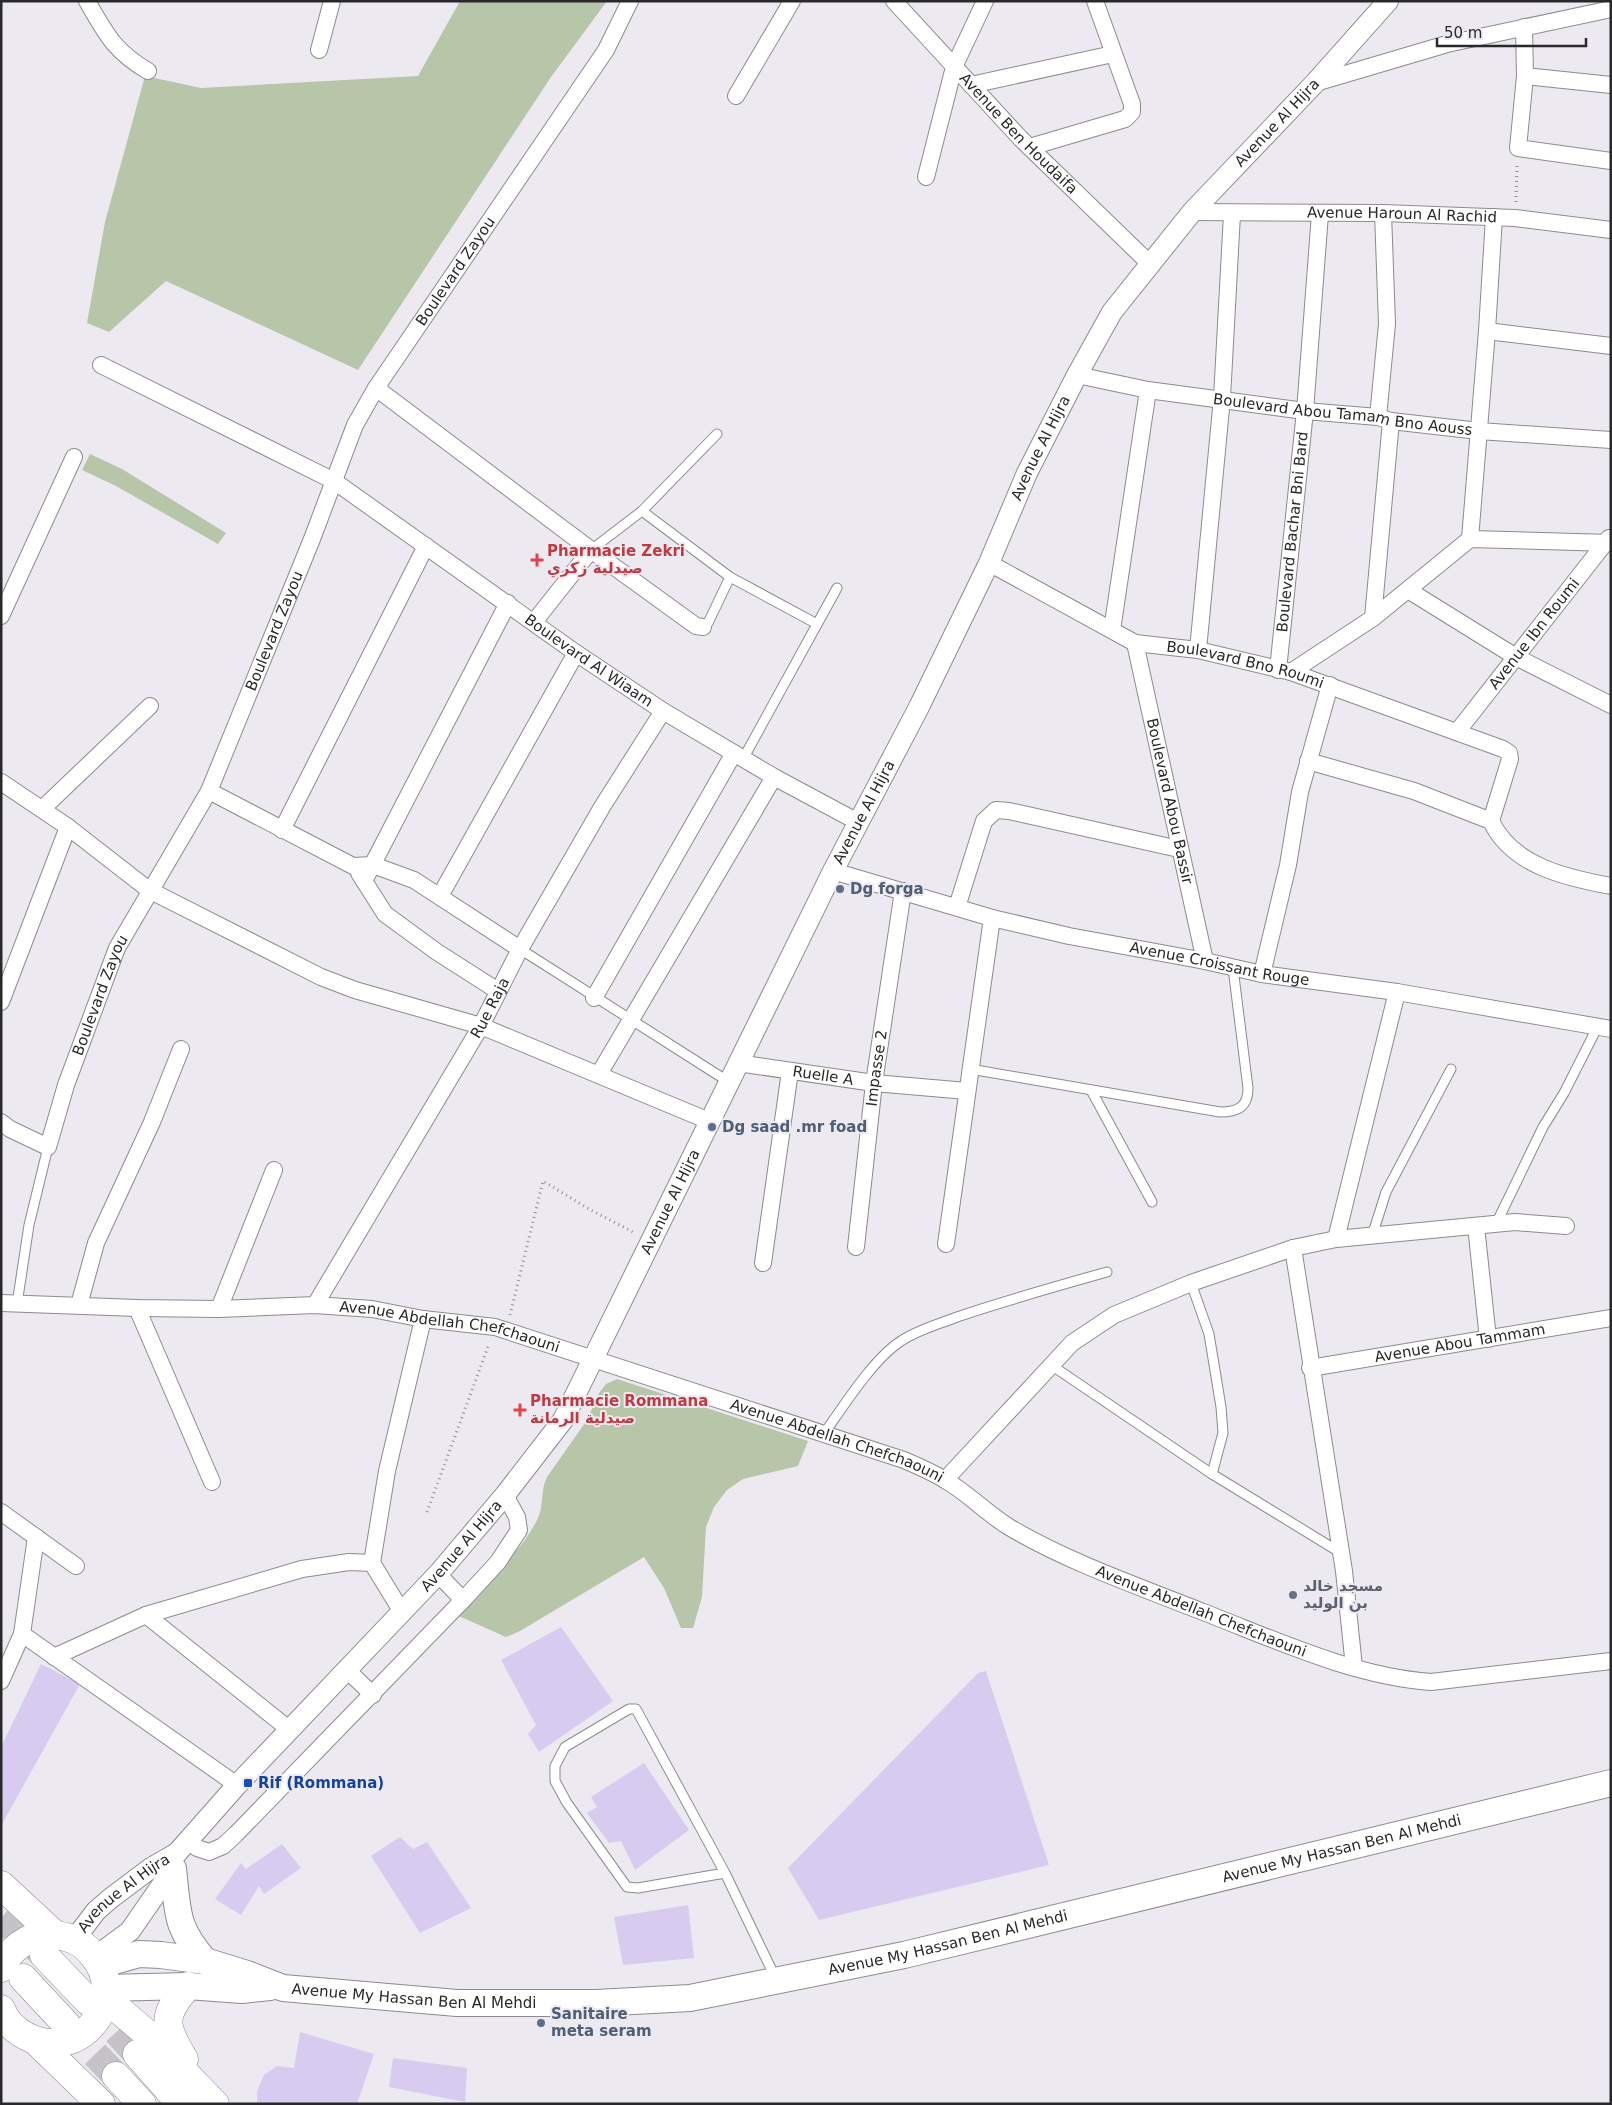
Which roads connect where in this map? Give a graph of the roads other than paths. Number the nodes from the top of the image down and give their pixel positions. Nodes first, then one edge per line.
1 (87, 1) edge
2 (332, 1) edge
3 (630, 1) edge
4 (792, 1) edge
5 (894, 1) edge
6 (985, 1) edge
7 (1095, 1) edge
8 (1388, 1) edge
9 (1611, 9) edge
10 (1524, 27) junction
11 (319, 50) dead end
12 (1112, 54) junction
13 (954, 67) junction
14 (148, 71) dead end
15 (1525, 76) junction
16 (1315, 83) junction
17 (970, 85) junction
18 (1611, 85) edge
19 (736, 96) dead end
20 (1030, 147) junction
21 (1611, 161) edge
22 (926, 177) dead end
23 (1192, 212) junction
24 (1383, 213) junction
25 (1232, 214) junction
26 (1320, 214) junction
27 (1494, 217) junction
28 (1611, 230) edge
29 (1149, 263) junction
30 (1487, 331) junction
31 (1611, 346) edge
32 (101, 365) dead end
33 (1076, 375) junction
34 (376, 388) junction
35 (1148, 390) junction
36 (1222, 398) junction
37 (1305, 411) junction
38 (1385, 419) junction
39 (1479, 431) junction
40 (717, 434) dead end
41 (1611, 440) edge
42 (74, 457) dead end
43 (334, 481) junction
44 (642, 510) junction
45 (1470, 539) junction
46 (1609, 541) edge
47 (426, 546) junction
48 (591, 550) junction
49 (988, 563) junction
50 (730, 577) junction
51 (837, 588) dead end
52 (1408, 590) junction
53 (508, 603) junction
54 (1, 616) edge
55 (1373, 618) junction
56 (534, 622) junction
57 (817, 624) junction
58 (703, 628) joint
59 (1112, 630) junction
60 (1135, 643) junction
61 (1198, 650) junction
62 (576, 653) junction
63 (1516, 657) junction
64 (1285, 671) junction
65 (1330, 685) junction
66 (1611, 704) edge
67 (150, 706) dead end
68 (663, 711) junction
69 (1457, 732) junction
70 (739, 756) junction
71 (1308, 761) junction
72 (774, 777) junction
73 (209, 790) junction
74 (5, 791) edge
75 (42, 809) junction
76 (858, 822) junction
77 (1491, 822) junction
78 (68, 827) junction
79 (282, 830) junction
80 (1179, 849) junction
81 (372, 865) junction
82 (353, 866) junction
83 (833, 870) junction
84 (364, 881) junction
85 (1611, 886) edge
86 (149, 890) junction
87 (902, 891) junction
88 (440, 896) junction
89 (957, 907) junction
90 (992, 918) junction
91 (520, 949) junction
92 (1205, 961) junction
93 (1233, 968) junction
94 (1262, 974) junction
95 (498, 991) junction
96 (1398, 992) junction
97 (594, 998) junction
98 (1, 1002) edge
99 (630, 1021) junction
100 (481, 1026) junction
101 (1604, 1028) edge
102 (181, 1049) dead end
103 (738, 1064) junction
104 (970, 1069) junction
105 (1451, 1069) dead end
106 (790, 1071) junction
107 (600, 1074) junction
108 (729, 1082) junction
109 (874, 1083) junction
110 (1091, 1090) junction
111 (967, 1091) junction
112 (709, 1121) junction
113 (1, 1122) edge
114 (48, 1147) junction
115 (274, 1170) dead end
116 (1152, 1202) dead end
117 (1496, 1224) junction
118 (1476, 1226) junction
119 (1566, 1226) dead end
120 (1372, 1236) junction
121 (1336, 1239) junction
122 (946, 1244) dead end
123 (856, 1246) dead end
124 (1292, 1248) junction
125 (763, 1263) dead end
126 (1107, 1272) dead end
127 (1191, 1283) junction
128 (9, 1304) edge
129 (80, 1305) junction
130 (315, 1305) junction
131 (137, 1308) junction
132 (220, 1309) junction
133 (1611, 1318) edge
134 (422, 1319) junction
135 (1488, 1339) junction
136 (593, 1360) junction
137 (1051, 1365) junction
138 (1310, 1368) junction
139 (823, 1435) junction
140 (1212, 1474) junction
141 (945, 1480) junction
142 (212, 1482) dead end
143 (505, 1495) junction
144 (1, 1512) edge
145 (36, 1537) junction
146 (1340, 1553) junction
147 (372, 1563) junction
148 (76, 1566) dead end
149 (438, 1574) junction
150 (464, 1600) junction
151 (402, 1612) junction
152 (146, 1615) junction
153 (22, 1634) junction
154 (54, 1657) junction
155 (1611, 1661) edge
156 (1354, 1667) junction
157 (347, 1670) junction
158 (1, 1681) edge
159 (373, 1695) junction
160 (290, 1730) junction
161 (1611, 1783) edge
162 (237, 1785) junction
163 (180, 1854) junction
164 (725, 1873) junction
165 (1, 1884) edge
166 (58, 1943) junction
167 (205, 1962) junction
168 (12, 1973) edge
169 (777, 1981) junction
170 (99, 1982) junction
171 (188, 1986) junction
172 (274, 1986) junction
173 (1, 2009) edge
174 (66, 2024) tunnel mouth
175 (18, 2037) edge
176 (137, 2054) tunnel mouth
177 (116, 2076) tunnel mouth
178 (211, 2099) edge
179 (101, 2104) edge
180 (142, 2104) edge
181 (181, 2104) edge

1 - 14 street
2 - 11 street
3 - 34 street, Boulevard Zayou
4 - 19 street
5 - 13 street, Avenue Ben Houdaifa
6 - 13 street
7 - 12 street
8 - 16 street
9 - 10 street, Avenue Al Hijra
10 - 15 street
10 - 16 street, Avenue Al Hijra
12 - 17 street
12 - 20 street
13 - 17 street, Avenue Ben Houdaifa
13 - 22 street
15 - 18 street
15 - 21 street
16 - 23 street, Avenue Al Hijra
17 - 20 street, Avenue Ben Houdaifa
20 - 29 street, Avenue Ben Houdaifa
23 - 25 street, Avenue Haroun Al Rachid
23 - 29 street, Avenue Al Hijra
24 - 26 street, Avenue Haroun Al Rachid
24 - 27 street, Avenue Haroun Al Rachid
24 - 38 street
25 - 26 street, Avenue Haroun Al Rachid
25 - 36 street
26 - 37 street, Boulevard Bachar Bni Bard
27 - 28 street, Avenue Haroun Al Rachid
27 - 30 street
29 - 33 street, Avenue Al Hijra
30 - 31 street
30 - 39 street
32 - 43 street, Boulevard Al Wiaam
33 - 35 street, Boulevard Abou Tamam Bno Aouss
33 - 49 street, Avenue Al Hijra
34 - 43 street, Boulevard Zayou
34 - 48 street
35 - 36 street, Boulevard Abou Tamam Bno Aouss
35 - 59 street
36 - 37 street, Boulevard Abou Tamam Bno Aouss
36 - 61 street
37 - 38 street, Boulevard Abou Tamam Bno Aouss
37 - 64 street, Boulevard Bachar Bni Bard
38 - 39 street, Boulevard Abou Tamam Bno Aouss
38 - 55 street
39 - 41 street, Boulevard Abou Tamam Bno Aouss
39 - 45 street
40 - 44 lane
42 - 54 street
43 - 47 street, Boulevard Al Wiaam
43 - 73 street, Boulevard Zayou
44 - 48 lane
44 - 50 lane
45 - 46 street
45 - 52 street
46 - 63 street, Avenue Ibn Roumi
47 - 53 street, Boulevard Al Wiaam
47 - 79 street
48 - 56 street
48 - 58 street
49 - 59 street, Boulevard Bno Roumi
49 - 76 street, Avenue Al Hijra
50 - 57 lane
50 - 58 lane
51 - 57 lane
52 - 55 street
52 - 63 street
53 - 56 street, Boulevard Al Wiaam
53 - 81 street
55 - 64 street
56 - 62 street, Boulevard Al Wiaam
57 - 70 lane
59 - 60 street, Boulevard Bno Roumi
60 - 61 street, Boulevard Bno Roumi
60 - 80 street, Boulevard Abou Bassir
61 - 64 street, Boulevard Bno Roumi
62 - 68 street, Boulevard Al Wiaam
62 - 88 street
63 - 66 street
63 - 69 street, Avenue Ibn Roumi
64 - 65 street, Boulevard Bno Roumi
65 - 69 street, Boulevard Bno Roumi
65 - 71 street
67 - 75 street
68 - 70 street, Boulevard Al Wiaam
68 - 91 street, Rue Raja
69 - 77 street, Boulevard Bno Roumi
70 - 72 street, Boulevard Al Wiaam
70 - 97 street
71 - 77 street
71 - 94 street
72 - 76 street, Boulevard Al Wiaam
72 - 99 street
73 - 79 street
73 - 86 street, Boulevard Zayou
74 - 75 street
75 - 78 street
76 - 83 street, Avenue Al Hijra
77 - 85 street
78 - 86 street
78 - 98 street
79 - 82 street
80 - 89 street
80 - 92 street, Boulevard Abou Bassir
81 - 82 street
81 - 84 street
81 - 88 street
82 - 84 street
83 - 87 street, Avenue Croissant Rouge
83 - 103 street, Avenue Al Hijra
84 - 95 street
86 - 100 street
86 - 114 street, Boulevard Zayou
87 - 89 street, Avenue Croissant Rouge
87 - 109 street, Impasse 2
88 - 91 street
89 - 90 street, Avenue Croissant Rouge
90 - 92 street, Avenue Croissant Rouge
90 - 104 street
91 - 95 street, Rue Raja
91 - 97 lane
92 - 93 street, Avenue Croissant Rouge
93 - 94 street, Avenue Croissant Rouge
93 - 110 lane
94 - 96 street, Avenue Croissant Rouge
95 - 100 street, Rue Raja
96 - 101 street, Avenue Croissant Rouge
96 - 121 street
97 - 99 lane
99 - 107 street
99 - 108 lane
100 - 107 street
100 - 130 street, Rue Raja
101 - 117 lane
102 - 129 street
103 - 106 street, Ruelle A
103 - 108 street, Avenue Al Hijra
104 - 110 lane
104 - 111 street
105 - 120 lane
106 - 109 street, Ruelle A
106 - 125 street
107 - 112 street
108 - 112 street, Avenue Al Hijra
109 - 111 street, Ruelle A
109 - 123 street, Impasse 2
110 - 116 lane
111 - 122 street
112 - 136 street, Avenue Al Hijra
113 - 114 street
114 - 128 lane, Boulevard Zayou
115 - 132 street
117 - 118 street
117 - 119 street
118 - 120 street
118 - 135 street
120 - 121 street
121 - 124 street
124 - 127 street
124 - 138 street
126 - 139 lane
127 - 137 street
127 - 140 lane
128 - 129 street, Avenue Abdellah Chefchaouni
129 - 131 street, Avenue Abdellah Chefchaouni
130 - 132 street, Avenue Abdellah Chefchaouni
130 - 134 street, Avenue Abdellah Chefchaouni
131 - 132 street, Avenue Abdellah Chefchaouni
131 - 142 street
133 - 135 street, Avenue Abou Tammam
134 - 136 street, Avenue Abdellah Chefchaouni
134 - 147 street
135 - 138 street, Avenue Abou Tammam
136 - 139 street, Avenue Abdellah Chefchaouni
136 - 143 street, Avenue Al Hijra
137 - 140 lane
137 - 141 street
138 - 146 street
139 - 141 street, Avenue Abdellah Chefchaouni
140 - 146 lane
141 - 156 street, Avenue Abdellah Chefchaouni
143 - 149 street, Avenue Al Hijra
143 - 150 street
144 - 145 street
145 - 148 street
145 - 153 street
146 - 156 street
147 - 151 street
147 - 152 street
149 - 150 street
149 - 151 street, Avenue Al Hijra
150 - 159 street
151 - 157 street, Avenue Al Hijra
152 - 154 street
152 - 160 street
153 - 154 street
153 - 158 street
154 - 162 street
155 - 156 street, Avenue Abdellah Chefchaouni
157 - 159 street
157 - 160 street, Avenue Al Hijra
159 - 163 street
160 - 162 street, Avenue Al Hijra
161 - 169 main road, Avenue My Hassan Ben Al Mehdi
162 - 163 street, Avenue Al Hijra
163 - 166 street, Avenue Al Hijra
163 - 167 main road
163 - 170 street, Avenue Al Hijra
164 - 164 lane
164 - 169 lane
165 - 166 highway
166 - 168 highway
166 - 170 highway
166 - 170 highway
167 - 170 main road
167 - 172 main road
168 - 174 highway
169 - 172 main road, Avenue My Hassan Ben Al Mehdi
170 - 171 main road
170 - 175 highway
170 - 178 highway
171 - 172 main road
171 - 178 highway
173 - 175 highway
175 - 179 highway
176 - 181 highway
177 - 180 highway

